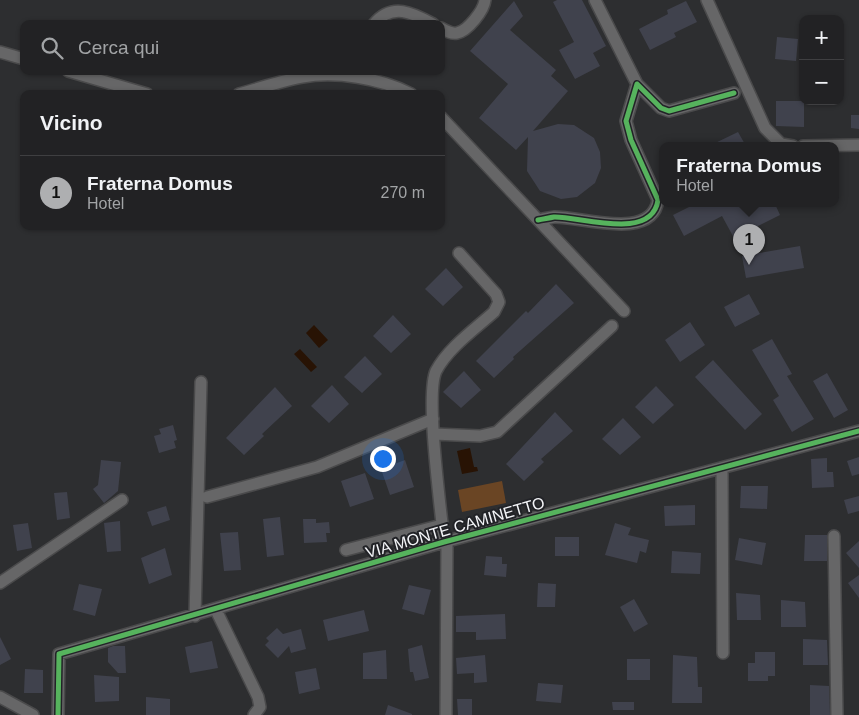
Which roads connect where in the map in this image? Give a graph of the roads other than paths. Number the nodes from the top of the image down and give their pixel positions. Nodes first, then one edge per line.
1 (484, 0) edge
2 (595, 0) edge
3 (707, 0) edge
4 (378, 20) edge
5 (426, 20) edge
6 (445, 30) edge
7 (0, 52) edge
8 (20, 58) edge
9 (82, 75) edge
10 (354, 75) edge
11 (638, 84) junction
12 (134, 90) edge
13 (254, 90) edge
14 (401, 90) edge
15 (734, 93) dead end
16 (445, 121) edge
17 (779, 142) edge
18 (839, 145) edge
19 (859, 145) edge
20 (538, 220) junction
21 (459, 253) dead end
22 (624, 311) dead end
23 (612, 326) dead end
24 (201, 382) dead end
25 (433, 419) junction
26 (859, 432) edge
27 (434, 434) junction
28 (722, 468) junction
29 (206, 497) dead end
30 (122, 500) dead end
31 (442, 525) junction
32 (834, 536) dead end
33 (445, 541) junction
34 (346, 550) dead end
35 (0, 584) edge
36 (216, 610) junction
37 (195, 616) junction
38 (723, 653) dead end
39 (0, 697) edge
40 (32, 715) edge
41 (58, 715) edge
42 (254, 715) edge
43 (446, 715) edge
44 (837, 715) edge

1 - 6 street
2 - 11 street
3 - 17 street
4 - 5 street
7 - 8 street
9 - 12 street
10 - 13 street
10 - 14 street
11 - 15 street
11 - 20 street
16 - 20 street
18 - 19 street
20 - 22 street
21 - 25 street
23 - 27 street
24 - 37 street
25 - 27 street
25 - 29 street
26 - 28 street, VIA MONTE CAMINETTO
27 - 31 street
28 - 33 street, VIA MONTE CAMINETTO
28 - 38 street
30 - 35 street
31 - 33 street
31 - 34 street
32 - 44 street
33 - 36 street, VIA MONTE CAMINETTO
33 - 43 street
36 - 37 street, VIA MONTE CAMINETTO
36 - 42 street
37 - 41 street, VIA MONTE CAMINETTO
39 - 40 street

